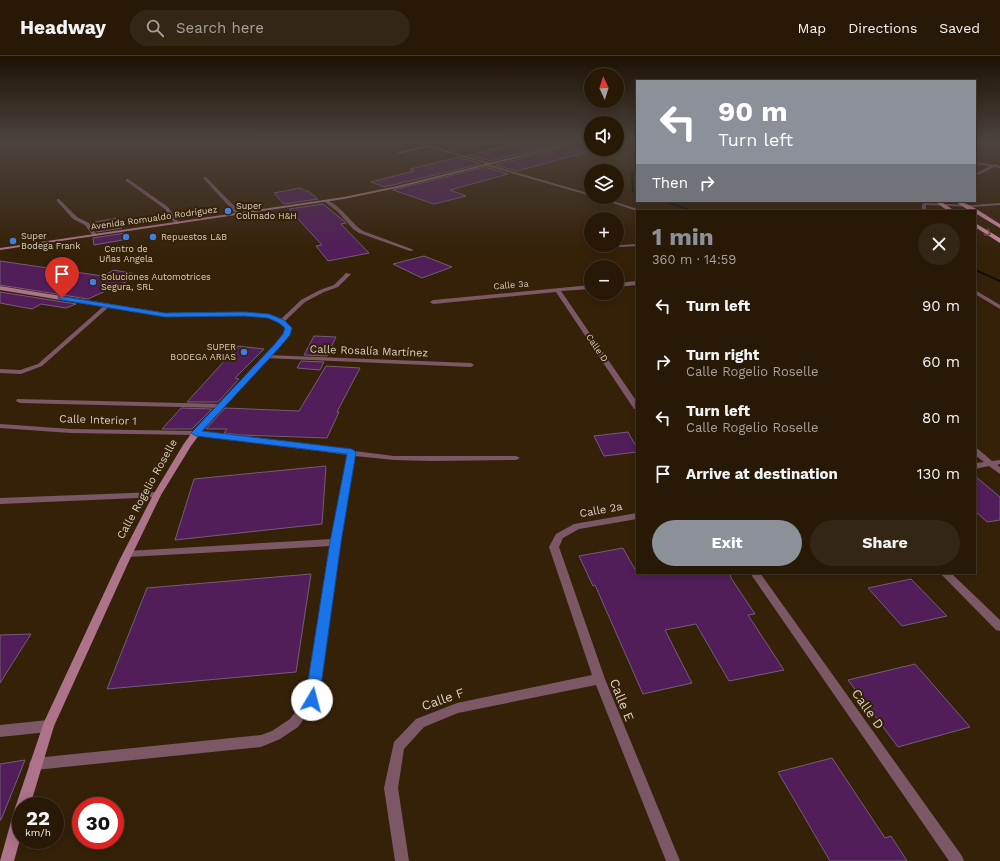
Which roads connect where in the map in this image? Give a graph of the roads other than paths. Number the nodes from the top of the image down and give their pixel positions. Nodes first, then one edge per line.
1 (205, 178) dead end
2 (430, 178) edge
3 (531, 178) edge
4 (127, 180) dead end
5 (584, 193) edge
6 (58, 200) dead end
7 (326, 201) junction
8 (939, 202) edge
9 (959, 202) edge
10 (618, 204) edge
11 (1000, 204) edge
12 (965, 206) junction
13 (637, 210) edge
14 (924, 210) edge
15 (951, 210) edge
16 (973, 210) edge
17 (976, 212) edge
18 (239, 214) junction
19 (177, 223) junction
20 (976, 226) edge
21 (1000, 226) edge
22 (95, 234) junction
23 (1000, 241) edge
24 (636, 245) edge
25 (624, 246) edge
26 (0, 249) edge
27 (412, 250) dead end
28 (348, 274) dead end
29 (636, 283) edge
30 (624, 284) edge
31 (0, 288) edge
32 (584, 288) edge
33 (557, 290) junction
34 (976, 293) edge
35 (433, 302) dead end
36 (108, 306) junction
37 (1000, 307) edge
38 (282, 321) junction
39 (267, 357) junction
40 (471, 365) dead end
41 (0, 371) edge
42 (20, 401) dead end
43 (636, 402) edge
44 (222, 406) junction
45 (0, 426) edge
46 (196, 433) junction
47 (352, 452) junction
48 (976, 452) edge
49 (516, 458) dead end
50 (1000, 462) edge
51 (990, 464) junction
52 (976, 466) edge
53 (1000, 471) edge
54 (157, 495) junction
55 (0, 501) edge
56 (636, 516) edge
57 (336, 542) junction
58 (554, 547) joint
59 (128, 554) junction
60 (756, 574) edge
61 (946, 574) edge
62 (1000, 627) edge
63 (598, 679) junction
64 (48, 726) junction
65 (0, 730) edge
66 (35, 764) junction
67 (26, 797) edge
68 (12, 843) edge
69 (7, 861) edge
70 (402, 861) edge
71 (673, 861) edge
72 (957, 861) edge

1 - 18 street
2 - 7 main road, Avenida Romualdo Rodríguez
3 - 5 street
4 - 19 street
6 - 22 street
7 - 18 main road, Avenida Romualdo Rodríguez
7 - 27 street
8 - 12 street
8 - 14 street
8 - 15 main road
9 - 12 main road
10 - 13 street
11 - 12 street
12 - 16 main road
17 - 21 main road
18 - 19 main road, Avenida Romualdo Rodríguez
19 - 22 main road, Avenida Romualdo Rodríguez
20 -> 23 main road
22 - 26 main road, Avenida Romualdo Rodríguez
24 - 25 street
28 - 38 street
29 - 30 street
31 - 36 main road
32 - 33 street, Calle 3a
33 - 35 street, Calle 3a
33 - 43 street, Calle D
34 - 37 street
36 - 38 main road
36 - 41 street
38 - 39 main road, Calle Rogelio Roselle
39 - 40 street, Calle Rosalía Martínez
39 - 44 main road, Calle Rogelio Roselle
42 - 44 street
44 - 46 main road, Calle Rogelio Roselle
45 - 46 street, Calle Interior 1
46 - 47 street, Calle Interior 1
46 - 54 main road, Calle Rogelio Roselle
47 - 49 street, Calle Interior 1
47 - 57 street
48 - 51 street
50 - 51 street
51 - 52 street
51 - 53 street
54 - 55 street
54 - 59 main road, Calle Rogelio Roselle
56 - 58 street, Calle 2a
57 - 59 street
57 - 66 street
58 - 63 street, Calle E
59 - 64 main road, Calle Rogelio Roselle
60 - 72 street, Calle D
61 - 62 street
63 - 70 street, Calle F
63 - 71 street, Calle E
64 - 65 street
64 - 66 main road, Calle Rogelio Roselle
66 - 67 main road, Calle Rogelio Roselle
68 - 69 main road

